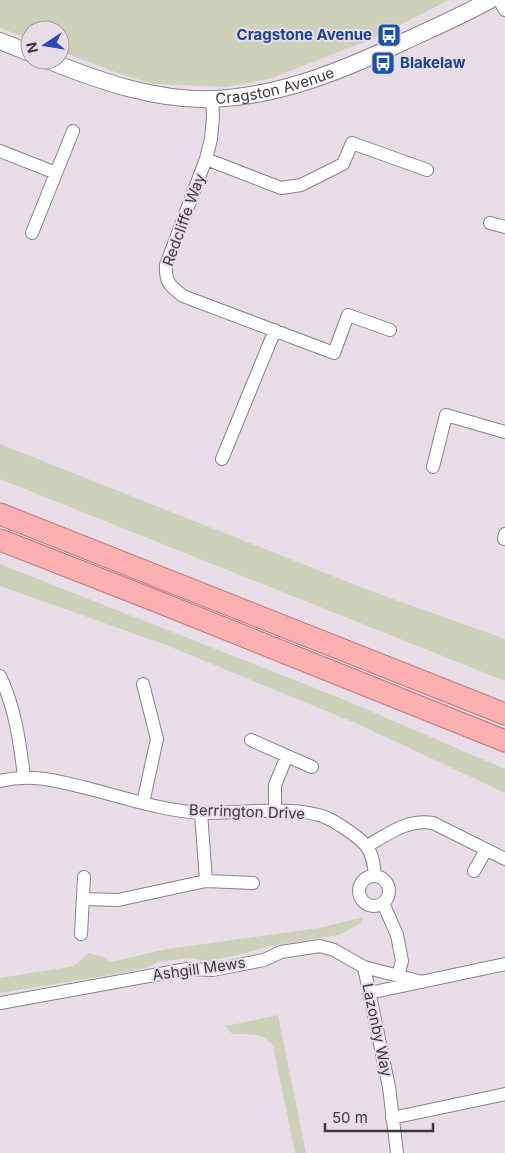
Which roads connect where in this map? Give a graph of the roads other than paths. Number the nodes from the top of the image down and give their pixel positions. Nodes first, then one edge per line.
1 (490, 0) edge
2 (499, 0) edge
3 (505, 10) edge
4 (0, 40) edge
5 (20, 49) edge
6 (70, 68) edge
7 (212, 99) junction
8 (73, 131) dead end
9 (0, 150) edge
10 (206, 159) junction
11 (427, 170) dead end
12 (56, 173) junction
13 (490, 223) dead end
14 (505, 227) edge
15 (32, 233) dead end
16 (275, 330) junction
17 (390, 330) dead end
18 (505, 432) edge
19 (222, 460) dead end
20 (433, 467) dead end
21 (0, 514) edge
22 (0, 540) edge
23 (0, 676) edge
24 (143, 684) dead end
25 (505, 713) edge
26 (478, 730) junction
27 (251, 740) dead end
28 (505, 741) edge
29 (505, 745) edge
30 (287, 756) junction
31 (312, 767) dead end
32 (24, 777) junction
33 (0, 781) edge
34 (143, 803) junction
35 (275, 812) junction
36 (201, 813) junction
37 (367, 846) junction
38 (486, 850) junction
39 (505, 859) edge
40 (474, 871) dead end
41 (375, 876) junction
42 (84, 877) dead end
43 (206, 881) junction
44 (253, 883) dead end
45 (83, 899) junction
46 (383, 903) junction
47 (81, 934) dead end
48 (505, 964) edge
49 (364, 967) junction
50 (398, 976) junction
51 (422, 982) junction
52 (370, 993) junction
53 (0, 1003) edge
54 (505, 1094) edge
55 (392, 1118) junction
56 (397, 1153) edge

1 - 7 street, Cragston Avenue
2 - 3 street
4 - 5 street
6 - 7 street, Cragston Avenue
7 - 10 street, Redcliffe Way
8 - 12 street
9 - 12 street
10 - 11 street
10 - 16 street, Redcliffe Way
12 - 15 street
13 - 14 street
16 - 17 street, Redcliffe Way
16 - 19 street
18 - 20 street
21 - 25 highway
22 - 26 highway
23 - 32 street
24 - 34 street
26 - 28 highway
26 - 29 highway
27 - 30 street
30 - 31 street
30 - 35 street
32 - 33 street, Berrington Drive
32 - 34 street, Berrington Drive
34 - 36 street, Berrington Drive
35 - 36 street, Berrington Drive
35 - 37 street, Berrington Drive
36 - 43 street
37 - 38 street
37 - 41 street
38 - 39 street
38 - 40 street
41 - 46 street
41 - 46 street
42 - 45 street
43 - 44 street
43 - 45 street
45 - 47 street
46 - 50 street
48 - 51 street, Ashgill Mews
49 - 50 street, Ashgill Mews
49 - 52 street, Lazonby Way
49 - 53 street, Ashgill Mews
50 - 51 street, Ashgill Mews
51 - 52 street, Ashgill Mews
52 - 55 street, Lazonby Way
54 - 55 street
55 - 56 street, Lazonby Way

